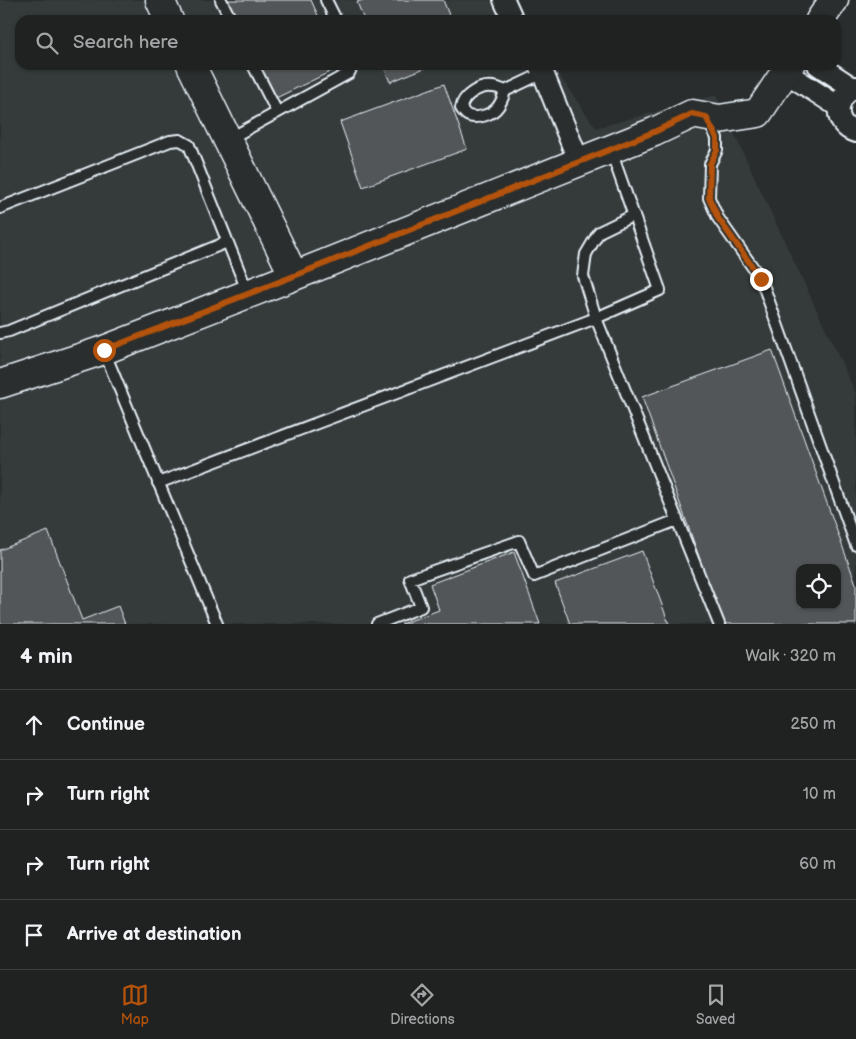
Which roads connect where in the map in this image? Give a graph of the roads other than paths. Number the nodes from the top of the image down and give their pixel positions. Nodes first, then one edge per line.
1 (160, 0) edge
2 (221, 0) edge
3 (326, 0) edge
4 (504, 0) edge
5 (834, 0) edge
6 (167, 15) edge
7 (228, 15) edge
8 (334, 15) edge
9 (511, 15) edge
10 (824, 15) edge
11 (194, 70) edge
12 (256, 70) edge
13 (351, 70) edge
14 (539, 70) edge
15 (541, 70) edge
16 (787, 70) edge
17 (789, 70) edge
18 (826, 70) edge
19 (854, 88) edge
20 (505, 91) dead end
21 (839, 107) junction
22 (278, 112) junction
23 (706, 117) junction
24 (856, 132) edge
25 (228, 139) junction
26 (611, 150) junction
27 (579, 162) junction
28 (0, 208) edge
29 (634, 215) junction
30 (227, 242) junction
31 (294, 276) junction
32 (248, 294) junction
33 (596, 318) junction
34 (0, 334) edge
35 (104, 350) junction
36 (0, 384) edge
37 (158, 482) junction
38 (677, 520) junction
39 (856, 545) edge
40 (217, 624) edge
41 (377, 624) edge
42 (719, 624) edge

1 - 6 street
2 - 7 lane
3 - 8 lane
4 - 9 street
5 - 10 street
11 - 25 street
12 - 22 lane
13 - 22 lane
14 - 20 lane
15 - 27 street
16 - 23 street
17 - 21 street
18 - 19 street
19 - 21 street
21 - 24 street
22 - 25 lane
23 - 26 street
23 - 39 lane
25 - 31 street
26 - 27 street
26 - 29 lane
27 - 31 street
28 - 30 lane
29 - 33 lane
29 - 33 lane
30 - 32 lane
30 - 34 lane
31 - 32 street
32 - 35 street
33 - 37 lane
33 - 38 lane
35 - 36 street
35 - 37 lane
37 - 40 lane
38 - 41 lane
38 - 42 lane

